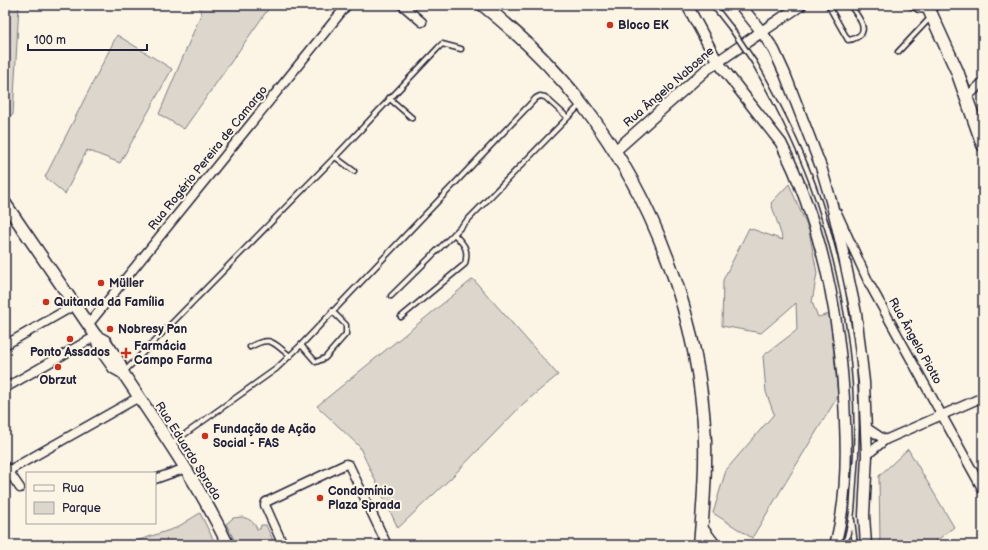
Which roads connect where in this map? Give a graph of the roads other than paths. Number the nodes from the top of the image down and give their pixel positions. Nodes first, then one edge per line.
1 (347, 5) edge
2 (402, 5) edge
3 (483, 5) edge
4 (687, 5) edge
5 (713, 5) edge
6 (740, 5) edge
7 (801, 5) edge
8 (828, 5) edge
9 (850, 5) edge
10 (909, 5) edge
11 (930, 10) edge
12 (422, 22) dead end
13 (761, 31) junction
14 (461, 49) dead end
15 (898, 52) dead end
16 (717, 61) junction
17 (983, 82) edge
18 (967, 97) junction
19 (389, 98) junction
20 (581, 103) junction
21 (567, 117) junction
22 (412, 118) dead end
23 (982, 141) edge
24 (615, 151) junction
25 (335, 156) junction
26 (354, 171) dead end
27 (831, 201) junction
28 (5, 203) edge
29 (454, 234) junction
30 (391, 296) dead end
31 (75, 305) junction
32 (332, 311) junction
33 (401, 317) dead end
34 (88, 325) junction
35 (96, 336) junction
36 (5, 345) edge
37 (301, 345) junction
38 (250, 347) dead end
39 (290, 356) junction
40 (123, 374) junction
41 (5, 388) edge
42 (139, 397) junction
43 (983, 397) edge
44 (942, 415) junction
45 (866, 428) junction
46 (885, 440) junction
47 (171, 445) junction
48 (868, 456) junction
49 (7, 468) edge
50 (186, 468) junction
51 (156, 479) edge
52 (20, 488) dead end
53 (983, 490) edge
54 (851, 518) junction
55 (702, 526) junction
56 (228, 545) edge
57 (283, 545) edge
58 (387, 545) edge
59 (700, 545) edge
60 (714, 545) edge
61 (835, 545) edge
62 (845, 545) edge
63 (855, 545) edge
64 (866, 545) edge

1 - 34 street, Rua Rogério Pereira de Camargo
2 - 12 street
3 - 20 main road
4 - 16 street
5 - 54 lane, bridge
6 - 13 street
7 - 13 street, Rua Ângelo Nabosne
8 - 9 lane
10 - 11 lane
11 - 15 lane
11 - 18 main road
13 - 16 street, Rua Ângelo Nabosne
13 - 27 street
14 - 19 lane
16 - 24 street, Rua Ângelo Nabosne
16 - 61 street
17 - 18 street
18 - 23 main road
19 - 22 lane
19 - 25 lane
20 - 21 lane
20 - 24 main road
21 - 29 lane
21 - 32 lane
24 - 55 main road
25 - 26 lane
25 - 40 lane
27 - 44 street, Rua Ângelo Piotto
27 - 45 street
28 - 31 main road, Rua Eduardo Sprada
29 - 30 lane
29 - 33 lane
31 - 34 main road, Rua Eduardo Sprada
31 - 36 street
32 - 37 lane
32 - 37 lane
34 - 35 main road, Rua Eduardo Sprada
35 - 40 main road, Rua Eduardo Sprada
35 - 41 street
37 - 39 lane
38 - 39 lane
39 - 47 lane
40 - 42 main road, Rua Eduardo Sprada
42 - 47 main road, Rua Eduardo Sprada
42 - 49 street
43 - 44 street
44 - 46 street
44 - 53 street, Rua Ângelo Piotto
45 - 46 street
45 - 48 street
46 - 48 street
47 - 50 main road, Rua Eduardo Sprada
48 - 64 street
49 - 52 street
50 - 51 street
50 - 56 main road, Rua Eduardo Sprada
54 - 62 lane
54 - 63 lane
55 - 59 main road
55 - 60 street
57 - 58 street

